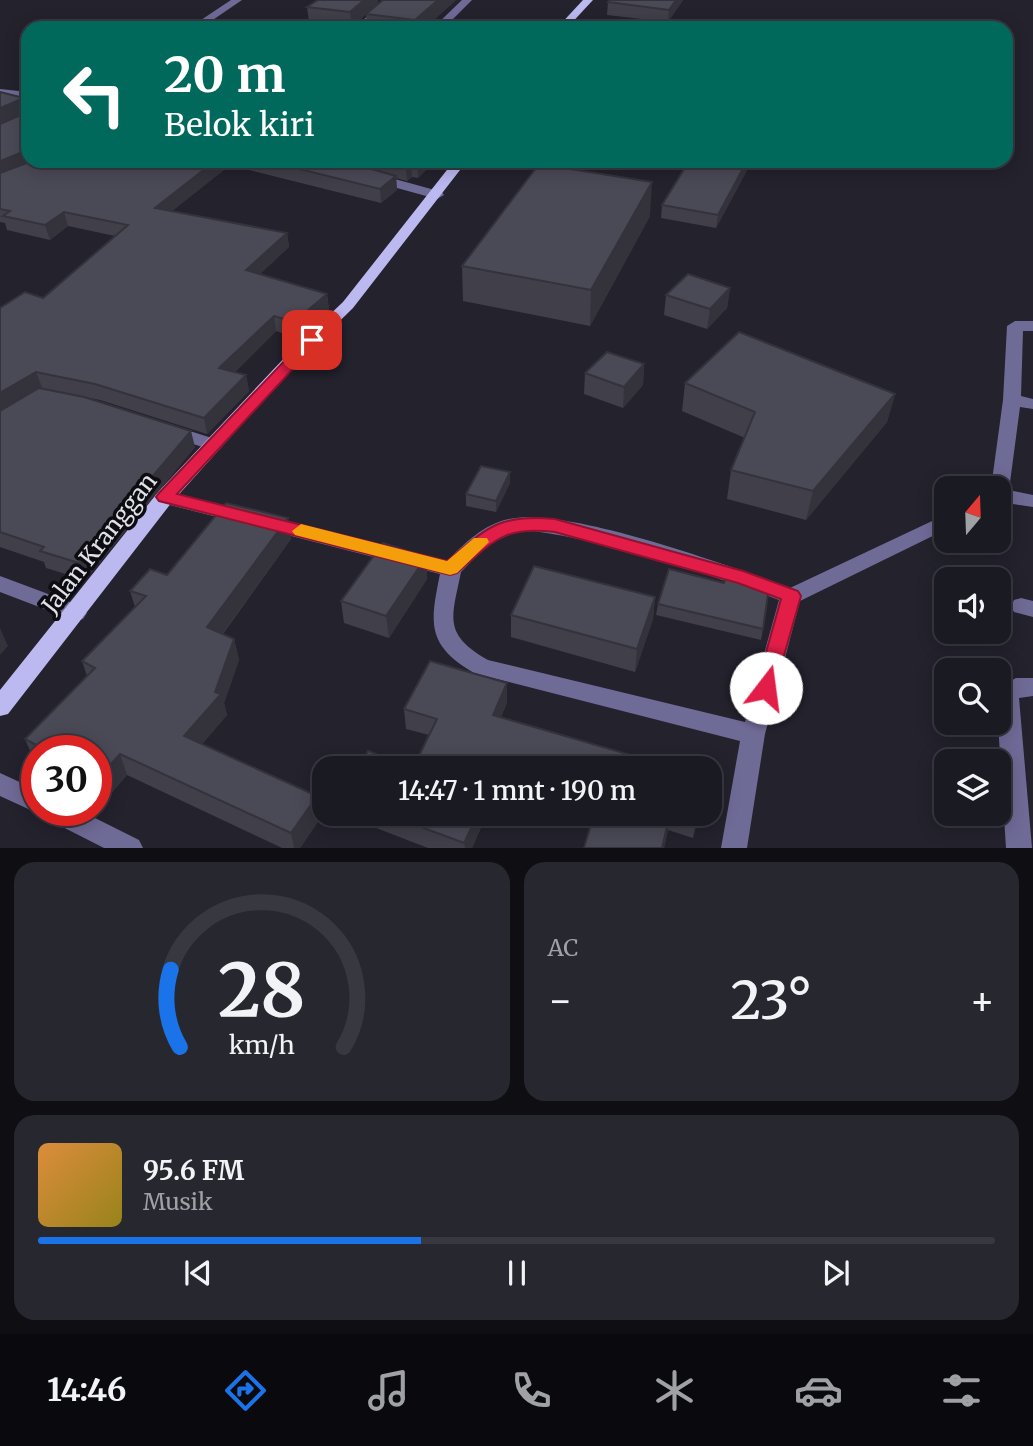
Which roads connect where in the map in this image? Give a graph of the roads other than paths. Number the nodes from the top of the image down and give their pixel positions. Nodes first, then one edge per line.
1 (237, 0) edge
2 (392, 0) edge
3 (467, 0) edge
4 (588, 0) edge
5 (205, 21) edge
6 (367, 21) edge
7 (445, 21) edge
8 (568, 21) edge
9 (0, 92) edge
10 (21, 94) edge
11 (456, 168) edge
12 (363, 174) edge
13 (437, 194) junction
14 (1033, 326) edge
15 (1012, 400) junction
16 (1033, 404) edge
17 (159, 427) edge
18 (212, 444) junction
19 (1002, 476) edge
20 (165, 497) junction
21 (1012, 498) edge
22 (1033, 501) edge
23 (934, 527) edge
24 (450, 569) junction
25 (0, 584) edge
26 (791, 596) junction
27 (76, 612) junction
28 (1033, 687) edge
29 (0, 707) edge
30 (753, 734) junction
31 (0, 784) edge
32 (21, 794) edge
33 (86, 826) edge
34 (130, 848) edge
35 (734, 848) edge
36 (1019, 848) edge

1 - 5 street
2 - 6 street
3 - 7 street
4 - 8 main road
9 - 10 street
11 - 13 main road, Jalan Kranggan
12 - 13 street
13 - 18 main road, Jalan Kranggan
14 - 15 street
15 - 16 street
15 - 19 street
17 - 18 street
18 - 20 main road, Jalan Kranggan
20 - 24 street
20 - 27 main road, Jalan Kranggan
21 - 22 street
23 - 26 street
24 - 26 street
24 - 30 street
25 - 27 street
26 - 30 street
27 - 29 main road, Jalan Kranggan
28 - 36 street
30 - 35 street
31 - 32 street
33 - 34 street

